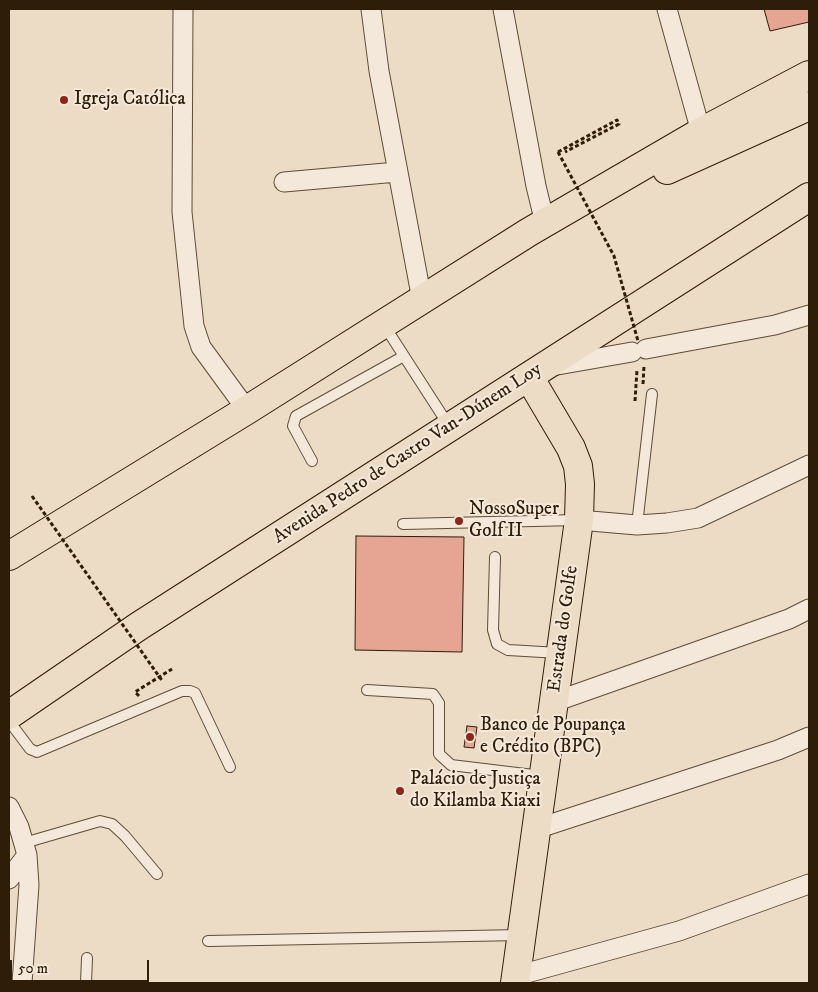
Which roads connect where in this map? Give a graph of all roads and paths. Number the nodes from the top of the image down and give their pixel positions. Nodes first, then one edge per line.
1 (182, 9) edge
2 (371, 9) edge
3 (503, 9) edge
4 (667, 9) edge
5 (809, 75) edge
6 (809, 106) edge
7 (701, 132) junction
8 (565, 152) dead end
9 (397, 172) junction
10 (284, 182) dead end
11 (809, 197) edge
12 (537, 228) junction
13 (422, 300) junction
14 (809, 315) edge
15 (384, 324) junction
16 (639, 352) junction
17 (404, 356) junction
18 (535, 372) junction
19 (647, 393) joint
20 (247, 410) junction
21 (635, 410) dead end
22 (449, 427) junction
23 (312, 461) dead end
24 (809, 466) edge
25 (32, 496) dead end
26 (579, 520) junction
27 (403, 524) dead end
28 (636, 525) junction
29 (9, 556) edge
30 (496, 557) dead end
31 (809, 609) edge
32 (560, 654) junction
33 (172, 669) dead end
34 (155, 687) dead end
35 (368, 690) dead end
36 (148, 693) dead end
37 (554, 702) junction
38 (9, 715) edge
39 (9, 721) edge
40 (809, 737) edge
41 (230, 767) dead end
42 (543, 776) junction
43 (9, 807) edge
44 (536, 829) junction
45 (25, 849) junction
46 (157, 874) dead end
47 (9, 879) edge
48 (809, 884) edge
49 (522, 935) junction
50 (208, 941) dead end
51 (87, 958) dead end
52 (516, 980) edge
53 (22, 983) edge
54 (86, 983) edge

1 - 20 street
2 - 9 street
3 - 12 street
4 - 7 street
5 - 7 highway
6 - 12 highway
7 - 12 highway
8 - 16 path, bridge
9 - 10 street
9 - 13 street
11 - 18 highway, Avenida Pedro de Castro Van-Dúnem Loy
12 - 13 highway
13 - 15 highway
14 - 16 street
15 - 17 lane
15 - 20 highway
16 - 18 street
16 - 19 path
16 - 21 path
17 - 22 lane
17 - 23 lane
18 - 22 highway, Avenida Pedro de Castro Van-Dúnem Loy
18 - 26 highway, Estrada do Golfe
19 - 28 lane
20 - 29 highway
22 - 38 highway, Avenida Pedro de Castro Van-Dúnem Loy
24 - 28 street
25 - 34 path, bridge
26 - 27 lane
26 - 28 street
26 - 32 highway, Estrada do Golfe
30 - 32 lane
31 - 37 street
32 - 37 highway, Estrada do Golfe
33 - 36 path
35 - 42 lane
37 - 42 highway, Estrada do Golfe
39 - 41 lane
40 - 44 street
42 - 44 highway, Estrada do Golfe
43 - 45 street
44 - 49 highway, Estrada do Golfe
45 - 46 lane
45 - 47 street
45 - 53 street
48 - 52 street
49 - 50 lane
49 - 52 highway, Estrada do Golfe
51 - 54 lane

